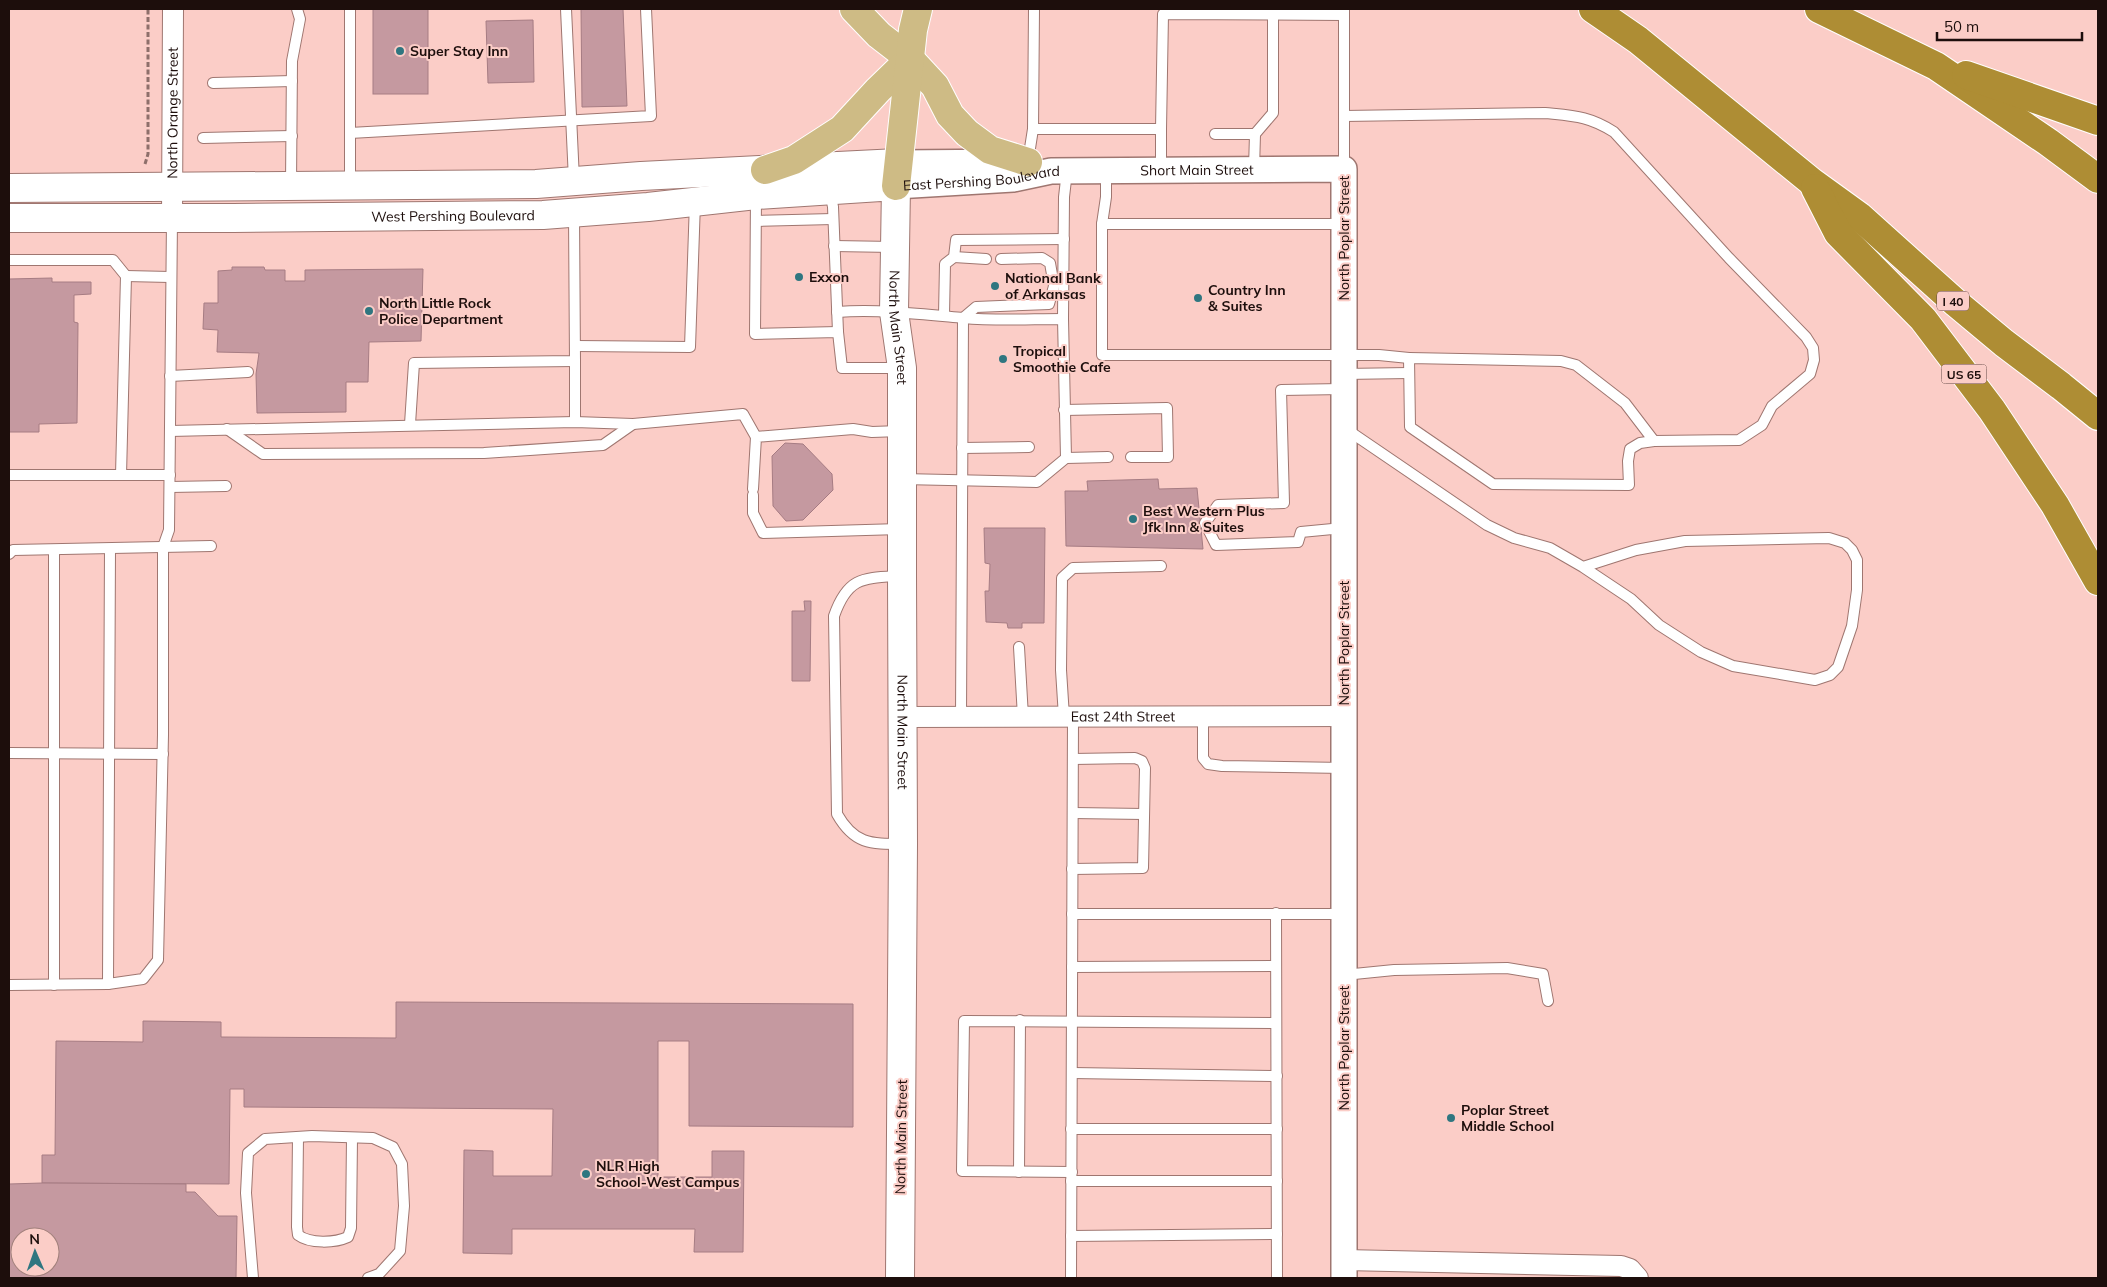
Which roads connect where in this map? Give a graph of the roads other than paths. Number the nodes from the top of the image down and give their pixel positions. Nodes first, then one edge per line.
1 (173, 9) edge
2 (298, 9) edge
3 (350, 9) edge
4 (566, 9) edge
5 (646, 9) edge
6 (854, 9) edge
7 (918, 9) edge
8 (1034, 9) edge
9 (1593, 9) edge
10 (1819, 9) edge
11 (1344, 12) edge
12 (1273, 14) junction
13 (910, 59) junction
14 (1936, 66) junction
15 (292, 81) junction
16 (212, 83) dead end
17 (1344, 116) junction
18 (570, 121) junction
19 (2098, 121) edge
20 (1033, 129) junction
21 (1161, 129) junction
22 (350, 132) junction
23 (1215, 134) dead end
24 (1255, 134) junction
25 (292, 136) junction
26 (203, 138) dead end
27 (1048, 168) junction
28 (1344, 168) junction
29 (1161, 170) junction
30 (1254, 170) junction
31 (893, 171) junction
32 (1106, 171) junction
33 (2098, 179) edge
34 (574, 182) junction
35 (1812, 182) junction
36 (173, 186) junction
37 (291, 187) junction
38 (350, 187) junction
39 (9, 188) edge
40 (830, 190) junction
41 (759, 195) junction
42 (695, 201) junction
43 (574, 212) junction
44 (9, 218) edge
45 (172, 218) junction
46 (833, 219) junction
47 (1102, 224) junction
48 (1344, 224) junction
49 (1064, 239) junction
50 (834, 246) junction
51 (894, 247) junction
52 (954, 257) junction
53 (986, 259) dead end
54 (1001, 259) dead end
55 (9, 260) edge
56 (126, 276) junction
57 (170, 277) junction
58 (837, 312) junction
59 (894, 312) junction
60 (944, 315) junction
61 (963, 318) junction
62 (1063, 320) junction
63 (838, 332) junction
64 (576, 346) junction
65 (1409, 358) junction
66 (576, 361) junction
67 (902, 368) junction
68 (248, 372) dead end
69 (1344, 373) junction
70 (1409, 373) junction
71 (170, 376) junction
72 (1064, 410) junction
73 (2098, 416) edge
74 (575, 422) junction
75 (410, 424) junction
76 (633, 424) junction
77 (1344, 428) junction
78 (227, 429) junction
79 (170, 431) junction
80 (901, 431) junction
81 (756, 437) junction
82 (1654, 441) junction
83 (1030, 447) dead end
84 (962, 448) junction
85 (1108, 457) dead end
86 (1130, 457) dead end
87 (1066, 458) junction
88 (9, 475) edge
89 (121, 475) junction
90 (170, 475) junction
91 (901, 480) junction
92 (962, 481) junction
93 (226, 486) dead end
94 (170, 487) junction
95 (1344, 528) junction
96 (902, 529) junction
97 (211, 546) dead end
98 (163, 547) junction
99 (110, 549) junction
100 (54, 550) junction
101 (9, 554) edge
102 (1161, 566) dead end
103 (1583, 567) junction
104 (902, 576) junction
105 (2098, 581) edge
106 (1019, 647) dead end
107 (1203, 716) junction
108 (1344, 716) junction
109 (902, 717) junction
110 (961, 717) junction
111 (1023, 717) junction
112 (1068, 717) junction
113 (9, 753) edge
114 (54, 753) junction
115 (109, 754) junction
116 (163, 754) junction
117 (1073, 759) junction
118 (1344, 768) junction
119 (1073, 813) junction
120 (1144, 814) junction
121 (903, 844) junction
122 (1072, 869) junction
123 (1276, 913) junction
124 (1072, 914) junction
125 (1344, 914) junction
126 (1276, 966) junction
127 (1072, 967) junction
128 (1344, 975) junction
129 (108, 984) junction
130 (9, 985) edge
131 (54, 985) junction
132 (1548, 1001) dead end
133 (1020, 1020) junction
134 (1072, 1020) junction
135 (1276, 1023) junction
136 (1072, 1073) junction
137 (1276, 1076) junction
138 (1276, 1128) junction
139 (1071, 1129) junction
140 (298, 1137) junction
141 (352, 1138) junction
142 (1019, 1172) junction
143 (1072, 1176) junction
144 (1277, 1180) junction
145 (1277, 1234) junction
146 (1071, 1236) junction
147 (1344, 1269) edge
148 (253, 1278) edge
149 (368, 1278) edge
150 (900, 1278) edge
151 (1071, 1278) edge
152 (1277, 1278) edge
153 (1638, 1278) edge

1 - 36 street, North Orange Street
2 - 15 lane
3 - 22 lane
4 - 18 lane
5 - 18 lane
6 - 13 main road
7 - 13 main road
8 - 20 lane
9 - 35 highway, I 40
10 - 14 highway
11 - 12 lane
11 - 17 lane, North Poplar Street
12 - 21 lane
12 - 24 lane
13 - 27 main road
13 - 31 main road
13 - 41 main road
14 - 19 highway
14 - 33 highway
15 - 16 lane
15 - 25 lane
17 - 28 lane, North Poplar Street
17 - 82 lane
18 - 22 lane
18 - 34 lane
20 - 21 lane
20 - 27 lane
21 - 29 lane
22 - 38 lane
23 - 24 lane
24 - 30 lane
25 - 26 lane
25 - 37 lane
27 - 31 street, East Pershing Boulevard
27 - 32 street, Short Main Street
27 - 49 lane
28 - 30 street, Short Main Street
28 - 48 street, North Poplar Street
29 - 30 street, Short Main Street
29 - 32 street, Short Main Street
31 - 40 main road, West Pershing Boulevard
31 - 41 main road, West Pershing Boulevard
31 - 51 main road, North Main Street
32 - 47 lane
34 - 38 main road, West Pershing Boulevard
34 - 41 main road, West Pershing Boulevard
35 - 73 highway, I 40
35 - 105 highway, US 65
36 - 37 main road, West Pershing Boulevard
36 - 39 main road, West Pershing Boulevard
36 - 45 street, North Orange Street
37 - 38 main road, West Pershing Boulevard
40 - 41 main road, West Pershing Boulevard
40 - 46 lane
41 - 42 main road, West Pershing Boulevard
41 - 46 lane
41 - 63 lane
42 - 43 main road, West Pershing Boulevard
42 - 64 lane
43 - 45 main road, West Pershing Boulevard
43 - 64 lane
44 - 45 main road, West Pershing Boulevard
45 - 57 lane
46 - 50 lane
47 - 48 lane
47 - 69 lane
48 - 69 street, North Poplar Street
49 - 52 lane
49 - 62 lane
50 - 51 lane
50 - 58 lane
51 - 59 main road, North Main Street
52 - 53 lane
52 - 60 lane
54 - 61 lane
55 - 56 lane
56 - 57 lane
56 - 89 lane
57 - 71 lane
58 - 59 lane
58 - 63 lane
59 - 60 lane
59 - 67 main road, North Main Street
60 - 61 lane
61 - 62 lane
61 - 84 lane
62 - 72 lane
63 - 67 lane
64 - 66 lane
65 - 69 lane
65 - 70 lane
65 - 82 lane
66 - 74 lane
66 - 75 lane
67 - 80 main road, North Main Street
68 - 71 lane
69 - 70 lane
69 - 77 street, North Poplar Street
69 - 95 lane
70 - 82 lane
71 - 79 lane
72 - 86 lane
72 - 87 lane
74 - 75 lane
74 - 76 lane
75 - 78 lane
76 - 78 lane
76 - 81 lane
77 - 95 street, North Poplar Street
77 - 103 lane
78 - 79 lane
79 - 90 lane
80 - 81 lane
80 - 91 main road, North Main Street
81 - 96 lane
83 - 84 lane
84 - 92 lane
85 - 87 lane
87 - 92 lane
88 - 89 lane
89 - 90 lane
90 - 94 lane
91 - 92 lane
91 - 96 main road, North Main Street
92 - 110 lane
93 - 94 lane
94 - 98 lane
95 - 108 street, North Poplar Street
96 - 104 main road, North Main Street
97 - 98 lane
98 - 99 lane
98 - 116 lane
99 - 100 lane
99 - 115 lane
100 - 101 lane
100 - 114 lane
102 - 112 lane
103 - 103 lane
104 - 109 main road, North Main Street
104 - 121 lane
106 - 111 lane
107 - 108 street, East 24th Street
107 - 112 street, East 24th Street
107 - 118 lane
108 - 118 street, North Poplar Street
109 - 110 street, East 24th Street
109 - 121 main road, North Main Street
110 - 111 street, East 24th Street
111 - 112 street, East 24th Street
112 - 117 lane
113 - 114 lane
114 - 115 lane
114 - 131 lane
115 - 116 lane
115 - 129 lane
116 - 129 lane
117 - 119 lane
117 - 120 lane
118 - 125 street, North Poplar Street
119 - 120 lane
119 - 122 lane
120 - 122 lane
121 - 150 main road, North Main Street
122 - 124 lane
123 - 124 lane
123 - 125 lane
123 - 126 lane
124 - 127 lane
125 - 128 street, North Poplar Street
126 - 127 lane
126 - 135 lane
127 - 134 lane
128 - 132 lane
128 - 147 street, North Poplar Street
129 - 131 lane
130 - 131 lane
133 - 134 lane
133 - 142 lane
133 - 142 lane
134 - 135 lane
134 - 136 lane
135 - 137 lane
136 - 137 lane
136 - 139 lane
137 - 138 lane
138 - 139 lane
138 - 144 lane
139 - 143 lane
140 - 141 lane
140 - 141 lane
140 - 148 lane
141 - 149 lane
142 - 143 lane
143 - 144 lane
143 - 146 lane
144 - 145 lane
145 - 146 lane
145 - 152 lane
146 - 151 lane
147 - 153 street

